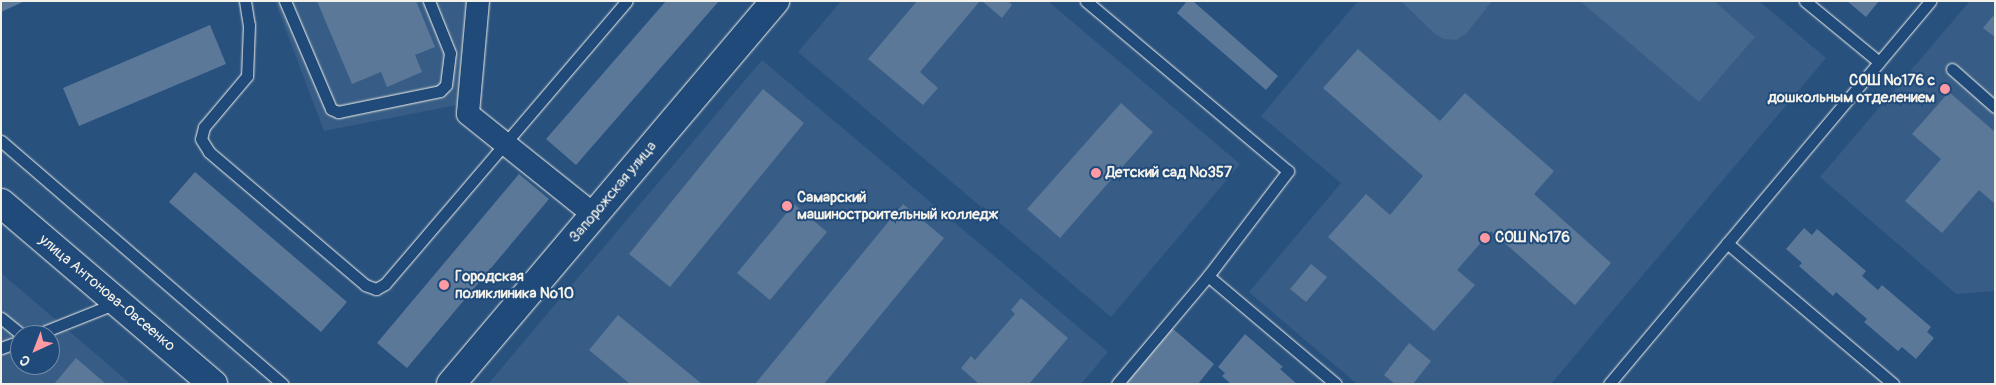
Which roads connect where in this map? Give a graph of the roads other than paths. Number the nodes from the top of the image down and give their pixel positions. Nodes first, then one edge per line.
1 (245, 1) edge
2 (285, 1) edge
3 (429, 1) edge
4 (478, 1) edge
5 (627, 1) edge
6 (776, 1) edge
7 (1086, 1) edge
8 (1805, 1) edge
9 (1930, 1) edge
10 (1879, 62) junction
11 (1952, 69) dead end
12 (1995, 107) edge
13 (1, 140) edge
14 (507, 143) junction
15 (1, 203) edge
16 (594, 216) junction
17 (1728, 243) junction
18 (1208, 276) junction
19 (117, 302) junction
20 (60, 325) edge
21 (214, 384) edge
22 (283, 384) edge
23 (452, 384) edge
24 (1117, 384) edge
25 (1336, 384) edge
26 (1609, 384) edge
27 (1893, 384) edge

1 - 14 lane
2 - 3 lane
4 - 14 street
5 - 14 lane
6 - 16 street, Запорожская улица
7 - 18 lane
8 - 10 lane
9 - 10 lane
10 - 17 lane
11 - 12 lane
13 - 22 lane
14 - 16 street
15 - 19 street, улица Антонова-Овсеенко
16 - 23 street, Запорожская улица
17 - 26 lane
17 - 27 lane
18 - 24 lane
18 - 25 lane
19 - 20 lane
19 - 21 street, улица Антонова-Овсеенко

